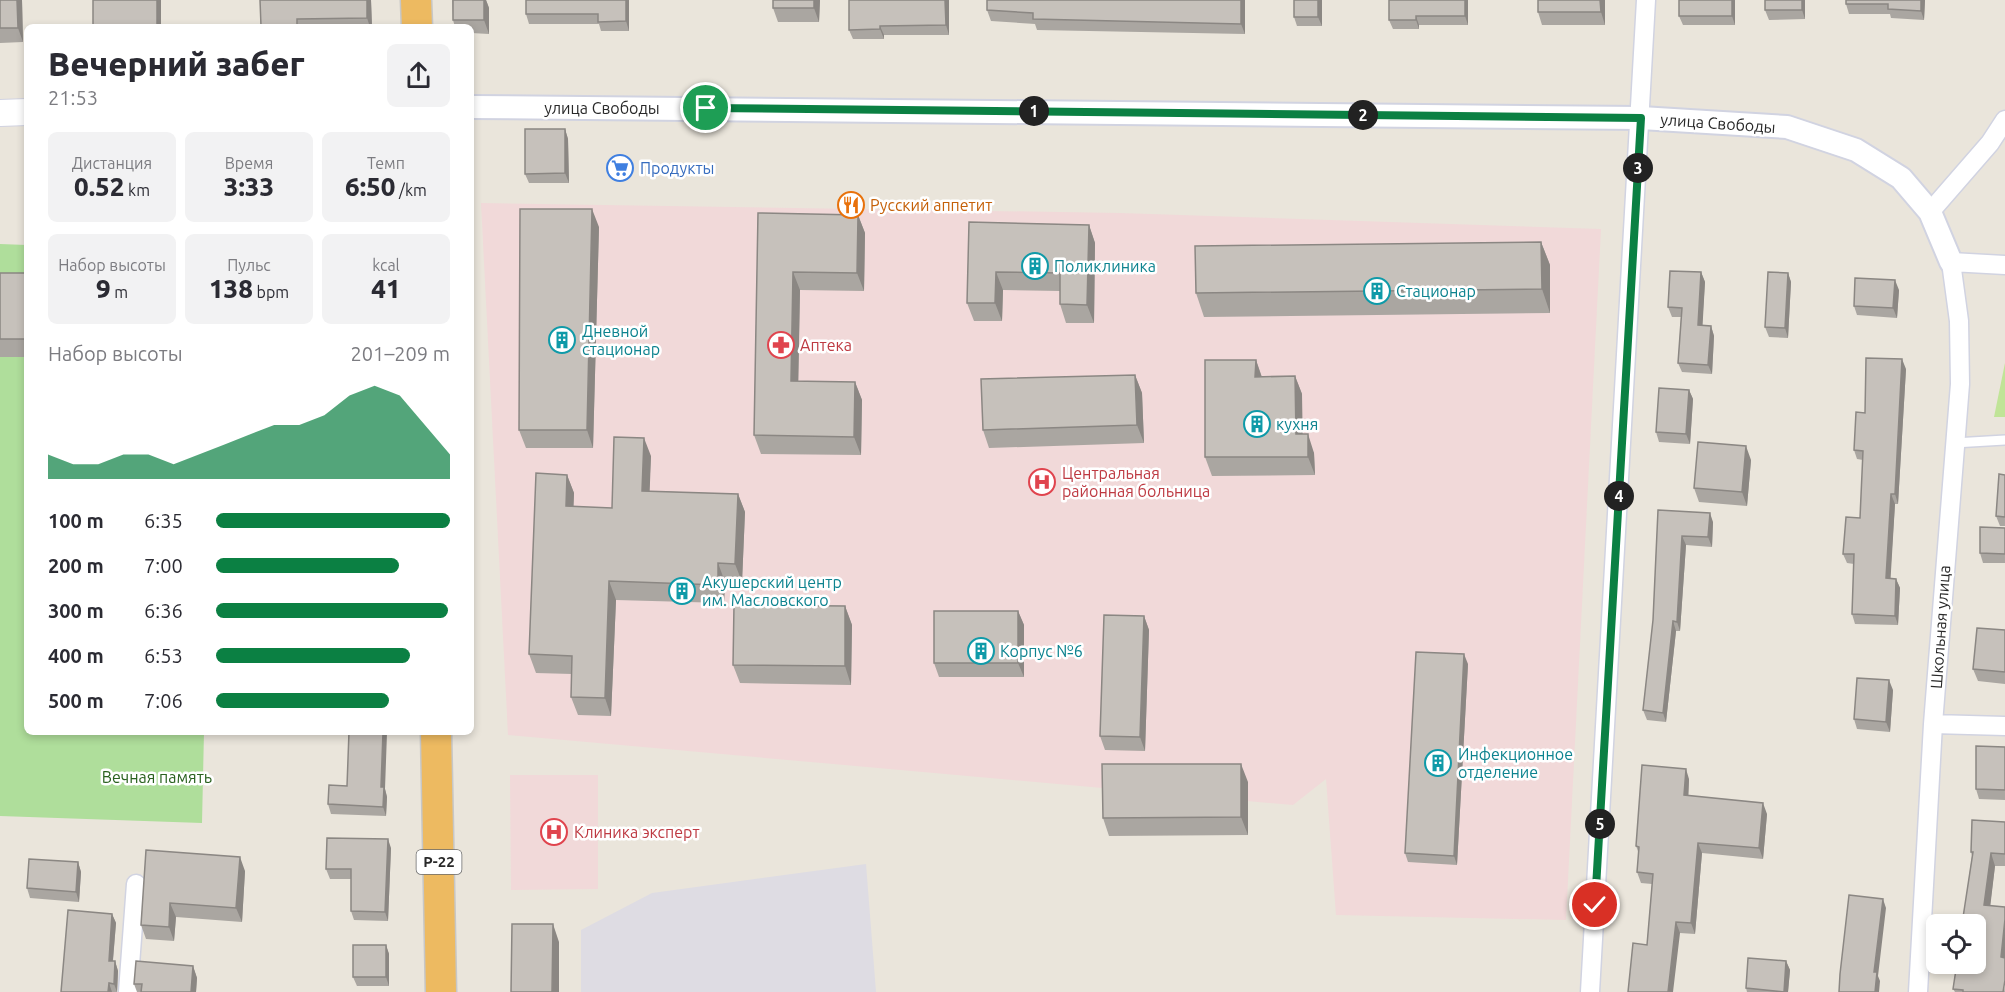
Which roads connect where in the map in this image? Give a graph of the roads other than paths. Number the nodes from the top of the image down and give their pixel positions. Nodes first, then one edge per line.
1 (416, 0) edge
2 (1646, 0) edge
3 (417, 24) edge
4 (474, 106) edge
5 (24, 112) edge
6 (0, 113) edge
7 (1641, 118) junction
8 (2005, 120) edge
9 (1930, 212) junction
10 (1951, 262) junction
11 (2005, 265) edge
12 (2005, 440) edge
13 (1954, 442) junction
14 (1933, 724) junction
15 (2005, 726) edge
16 (436, 735) edge
17 (136, 884) dead end
18 (128, 992) edge
19 (441, 992) edge
20 (1590, 992) edge
21 (1918, 992) edge

1 - 3 highway
2 - 7 street
4 - 7 street, улица Свободы
5 - 6 main road
7 - 9 street, улица Свободы
7 - 20 street
8 - 9 street
9 - 10 street, улица Свободы
10 - 11 street
10 - 13 street, Школьная улица
12 - 13 lane
13 - 14 street, Школьная улица
14 - 15 street
14 - 21 street, Школьная улица
16 - 19 highway, Р-22
17 - 18 street

